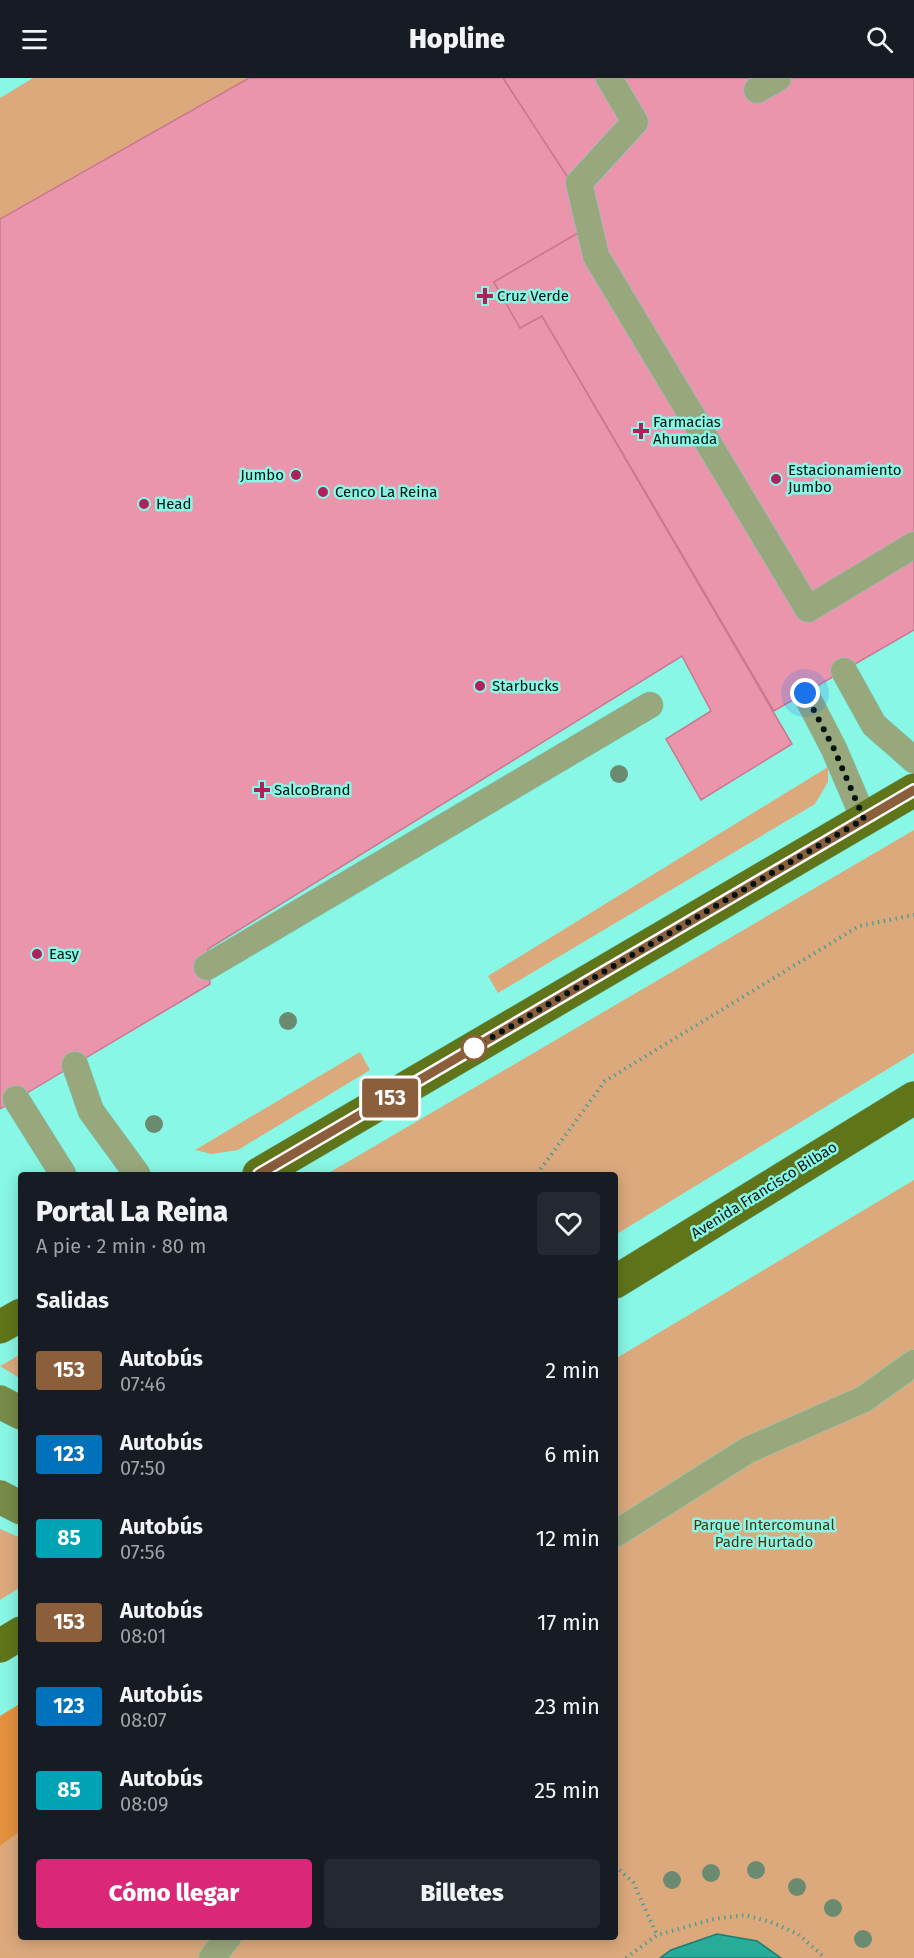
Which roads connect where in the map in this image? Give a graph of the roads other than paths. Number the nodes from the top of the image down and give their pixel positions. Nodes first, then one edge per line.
1 (609, 78) edge
2 (914, 545) edge
3 (844, 671) dead end
4 (805, 693) dead end
5 (650, 705) dead end
6 (914, 760) edge
7 (914, 790) edge
8 (864, 819) junction
9 (207, 967) dead end
10 (75, 1065) dead end
11 (914, 1098) edge
12 (16, 1099) dead end
13 (62, 1172) edge
14 (136, 1172) edge
15 (262, 1172) edge
16 (618, 1280) edge
17 (18, 1317) edge
18 (0, 1327) edge
19 (914, 1363) edge
20 (0, 1402) edge
21 (18, 1411) edge
22 (0, 1497) edge
23 (18, 1506) edge
24 (618, 1532) edge
25 (18, 1635) edge
26 (0, 1646) edge
27 (226, 1940) edge
28 (212, 1958) edge

1 - 2 lane
3 - 6 lane
4 - 8 lane
5 - 9 lane
7 - 8 main road
8 - 15 main road
10 - 14 lane
11 - 16 main road, Avenida Francisco Bilbao
12 - 13 lane
17 - 18 main road
19 - 24 lane
20 - 21 main road
22 - 23 main road
25 - 26 main road
27 - 28 lane

